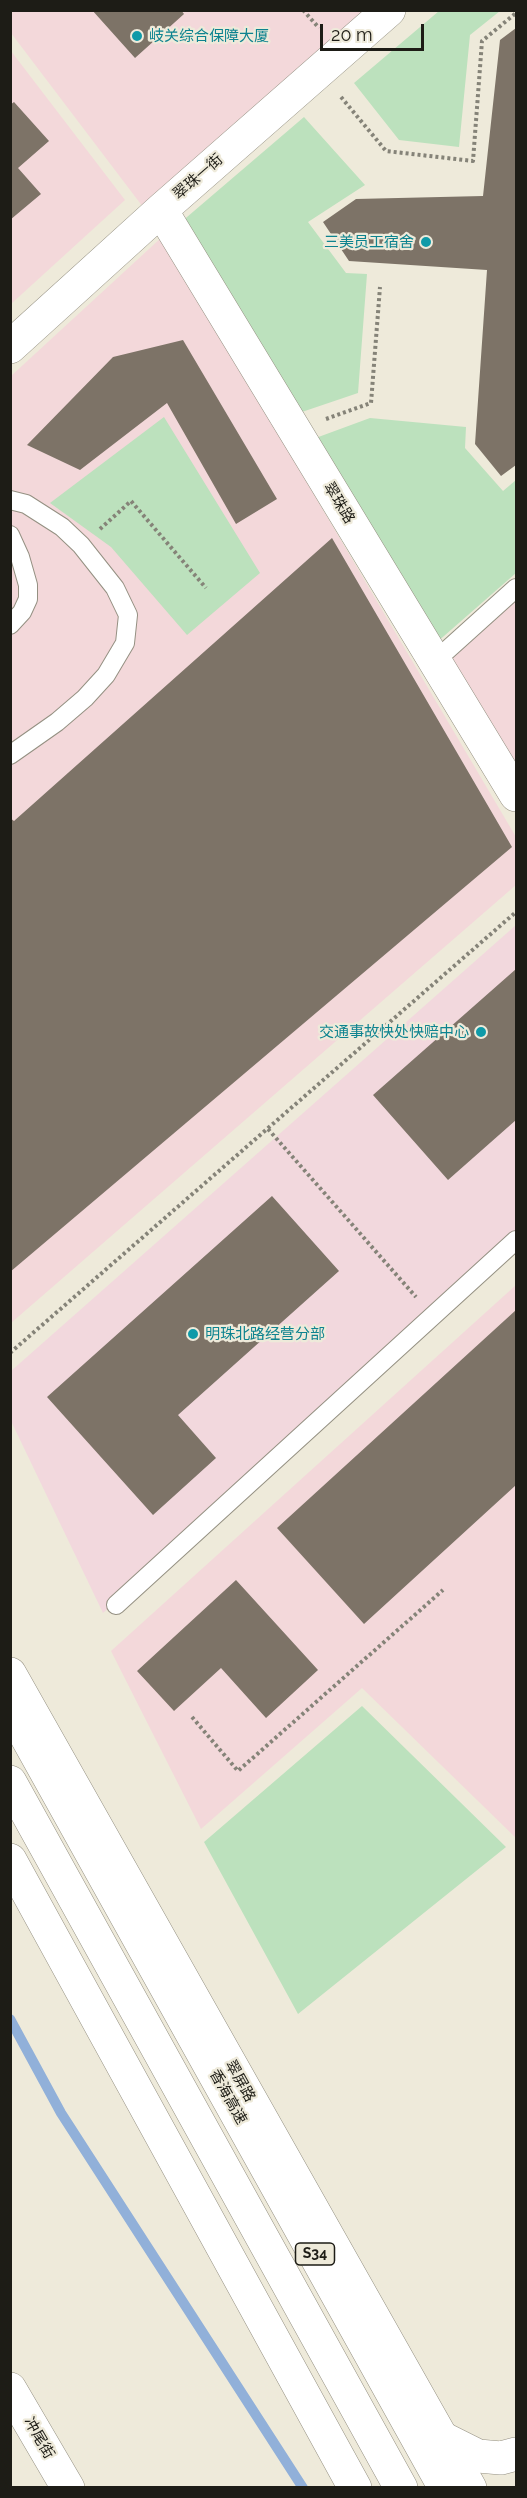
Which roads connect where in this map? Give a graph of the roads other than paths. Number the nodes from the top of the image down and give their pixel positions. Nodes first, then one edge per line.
1 (389, 10) edge
2 (160, 210) junction
3 (10, 347) edge
4 (10, 500) edge
5 (10, 535) edge
6 (516, 588) edge
7 (10, 625) edge
8 (435, 661) junction
9 (10, 755) edge
10 (516, 795) edge
11 (516, 1240) edge
12 (116, 1605) dead end
13 (10, 1674) edge
14 (10, 1689) edge
15 (10, 1707) edge
16 (39, 1757) junction
17 (10, 1782) edge
18 (10, 1860) edge
19 (10, 2389) edge
20 (442, 2438) junction
21 (516, 2454) edge
22 (68, 2487) edge
23 (355, 2487) edge
24 (401, 2487) edge
25 (445, 2487) edge
26 (470, 2487) edge

1 - 2 main road, 翠珠一街
2 - 3 main road, 翠珠一街
2 - 8 main road, 翠珠路
4 - 9 lane
5 - 7 lane
6 - 8 lane
8 - 10 main road, 翠珠路
11 - 12 lane
13 - 20 main road, 翠屏路
14 - 16 main road
15 - 16 main road, 香海高速 / S34
16 - 25 main road, 香海高速 / S34
17 - 24 main road
18 - 23 main road
19 - 22 main road, 冲尾街
20 - 21 main road
20 - 26 main road, 翠屏路

